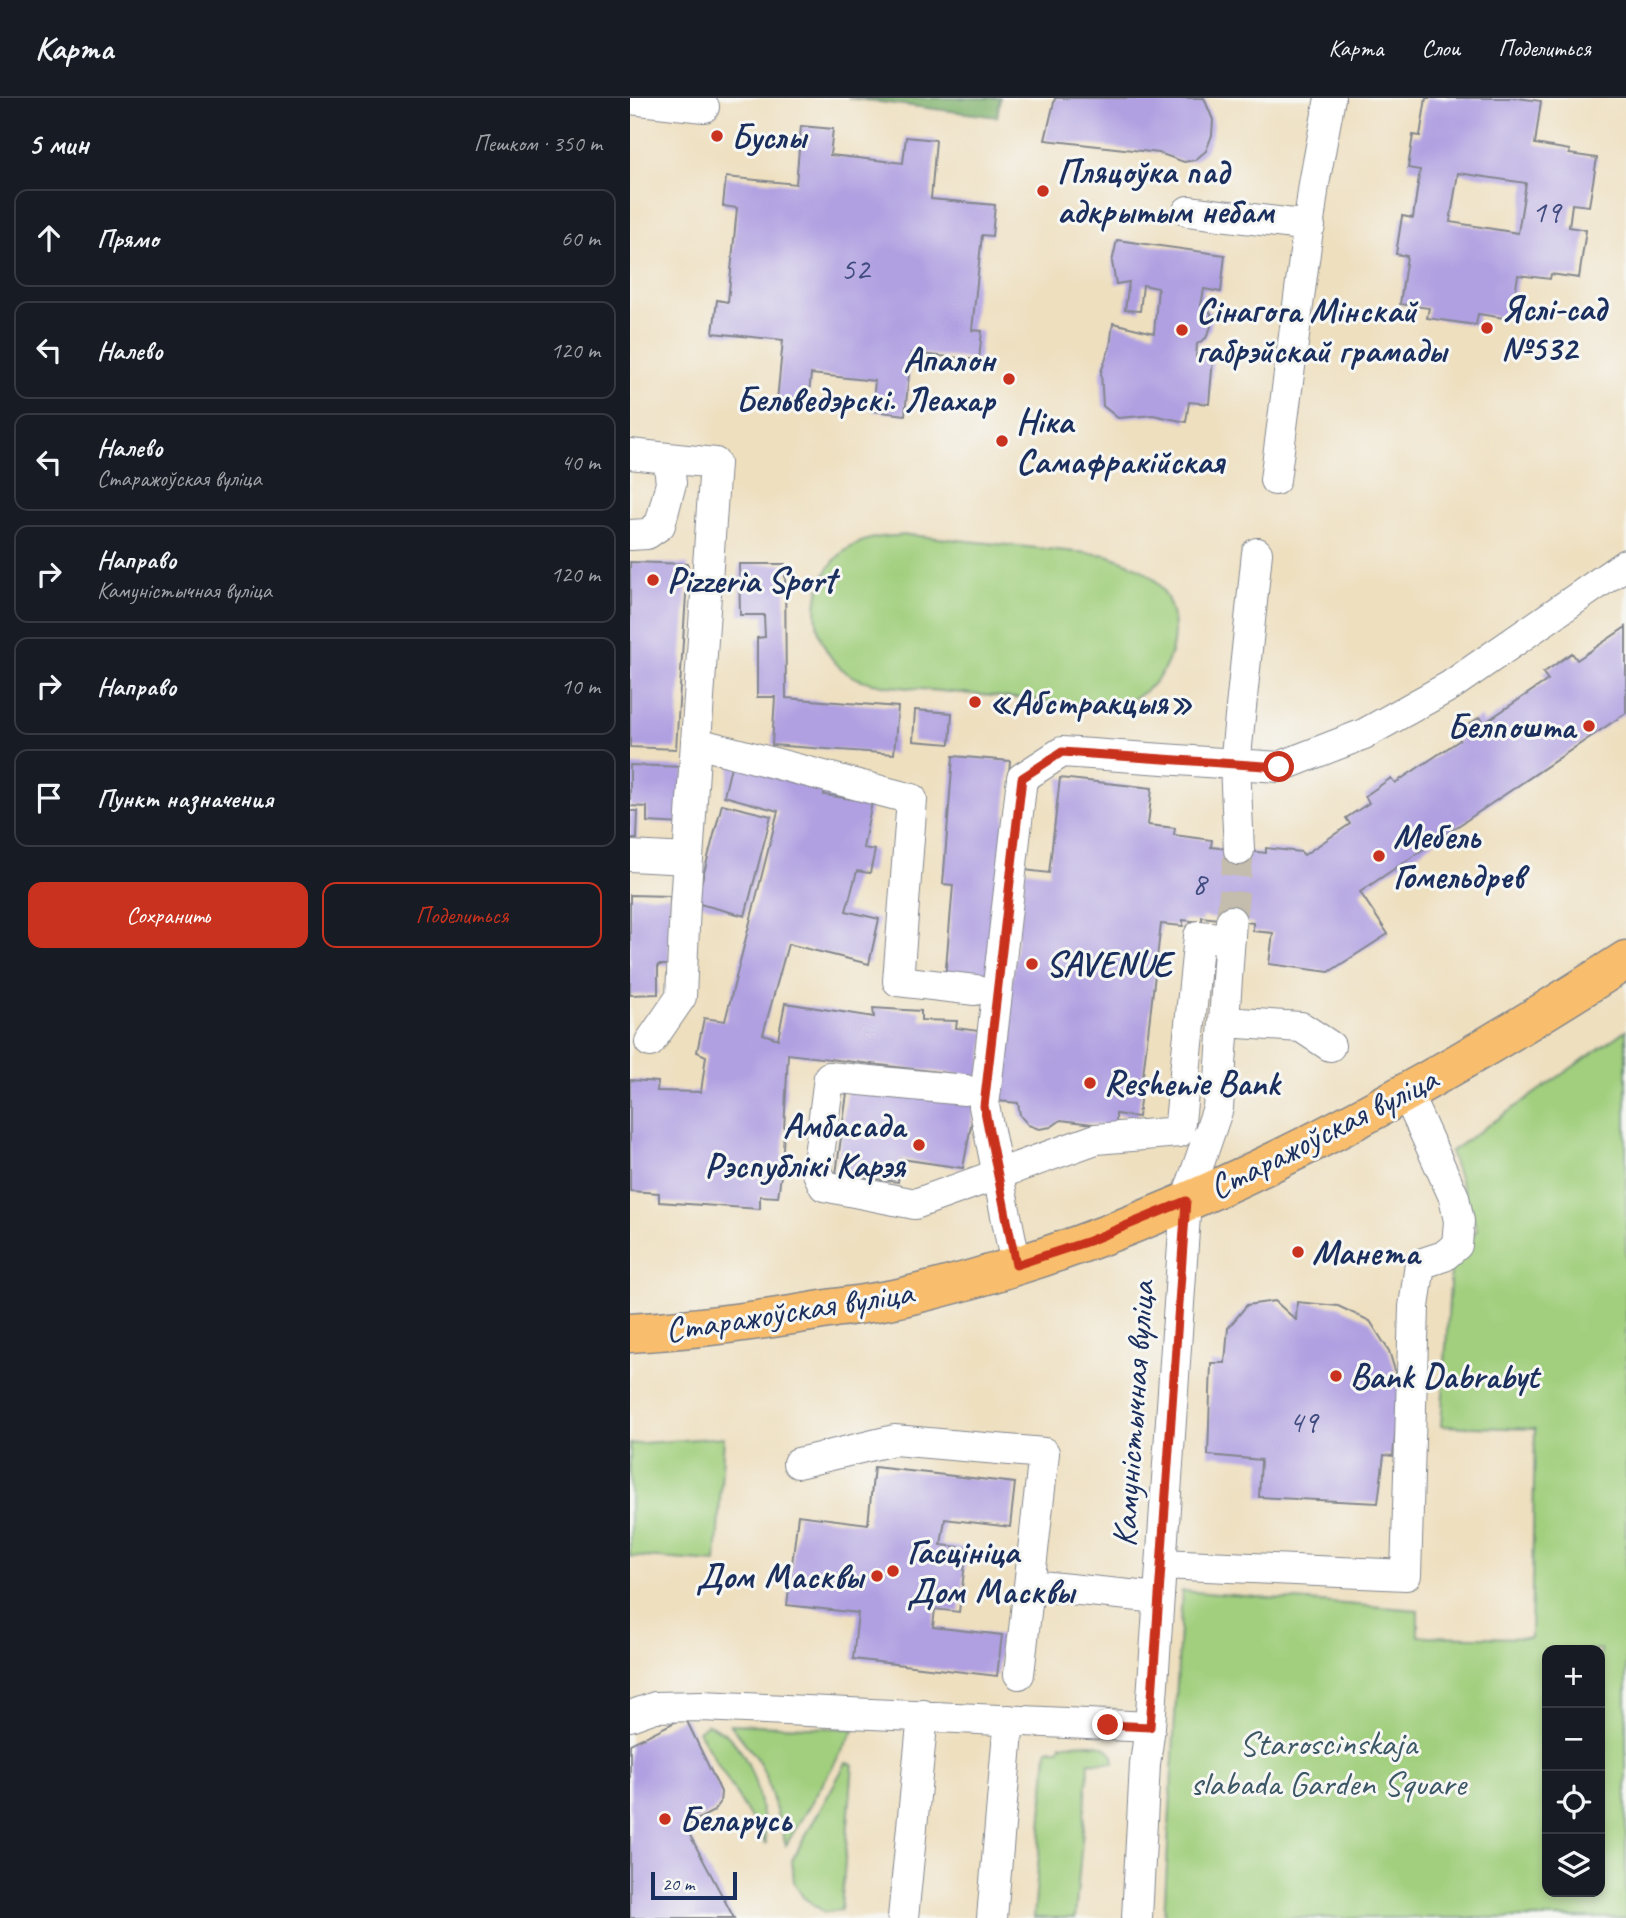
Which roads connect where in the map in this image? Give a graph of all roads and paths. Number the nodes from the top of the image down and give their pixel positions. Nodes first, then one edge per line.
1 (1330, 98) edge
2 (630, 99) edge
3 (704, 107) dead end
4 (1188, 211) dead end
5 (1310, 226) junction
6 (630, 454) edge
7 (668, 458) junction
8 (1275, 480) dead end
9 (630, 535) edge
10 (1257, 553) dead end
11 (1626, 564) edge
12 (697, 743) junction
13 (1235, 765) junction
14 (1239, 850) tunnel mouth
15 (630, 856) edge
16 (688, 859) junction
17 (1626, 960) edge
18 (975, 990) dead end
19 (1224, 1022) junction
20 (650, 1042) dead end
21 (1330, 1046) dead end
22 (965, 1090) dead end
23 (1407, 1094) junction
24 (998, 1176) junction
25 (1186, 1201) junction
26 (1016, 1265) junction
27 (630, 1333) edge
28 (798, 1463) dead end
29 (1161, 1564) junction
30 (1030, 1585) junction
31 (1159, 1598) junction
32 (1019, 1674) dead end
33 (923, 1715) junction
34 (630, 1716) edge
35 (1009, 1720) junction
36 (1150, 1727) junction
37 (904, 1918) edge
38 (992, 1918) edge
39 (1136, 1918) edge

1 - 5 street
2 - 3 street
4 - 5 street
5 - 8 street
6 - 7 street
7 - 9 street
7 - 12 street
10 - 13 street
11 - 13 street
12 - 16 street
12 - 18 street
13 - 14 street
13 - 24 street
15 - 16 street
16 - 20 street
17 - 23 main road, Старажоўская вуліца
19 - 21 street
19 - 24 street, Камуністычная вуліца
19 - 25 street, Камуністычная вуліца
22 - 24 street
23 - 25 main road, Старажоўская вуліца
23 - 29 street
24 - 26 street
25 - 26 main road, Старажоўская вуліца
25 - 29 street, Камуністычная вуліца
26 - 27 main road, Старажоўская вуліца
28 - 30 street
29 - 31 street, Камуністычная вуліца
30 - 31 street
30 - 32 street
31 - 36 street, Камуністычная вуліца
33 - 34 street
33 - 35 street
33 - 37 street
35 - 36 street
35 - 38 street
36 - 39 street, Камуністычная вуліца

